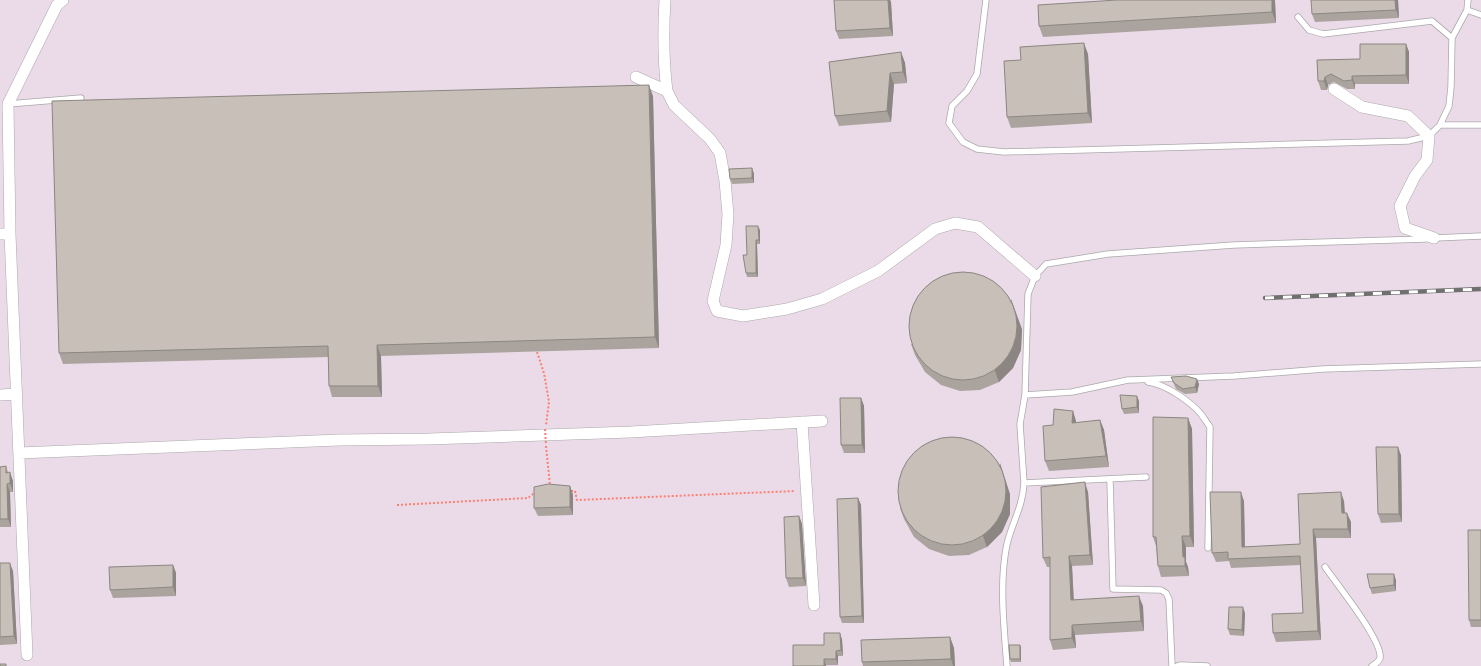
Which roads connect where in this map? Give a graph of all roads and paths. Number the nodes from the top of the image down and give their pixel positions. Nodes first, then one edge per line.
1 (63, 0) edge
2 (665, 0) edge
3 (986, 0) edge
4 (1468, 0) edge
5 (1467, 10) junction
6 (1481, 15) edge
7 (1298, 17) dead end
8 (1452, 38) junction
9 (636, 77) dead end
10 (1334, 89) dead end
11 (667, 91) junction
12 (81, 98) dead end
13 (4, 105) edge
14 (1440, 125) junction
15 (1481, 125) edge
16 (1429, 136) junction
17 (5, 234) edge
18 (1481, 236) edge
19 (1434, 238) junction
20 (1034, 276) junction
21 (537, 352) edge
22 (1481, 364) edge
23 (1131, 380) junction
24 (17, 394) junction
25 (0, 395) edge
26 (1025, 395) junction
27 (822, 421) dead end
28 (802, 422) junction
29 (19, 453) junction
30 (1146, 477) dead end
31 (1110, 480) junction
32 (1024, 483) junction
33 (806, 490) junction
34 (569, 491) edge
35 (551, 492) edge
36 (539, 493) edge
37 (397, 505) dead end
38 (1208, 548) dead end
39 (1325, 567) dead end
40 (814, 605) dead end
41 (27, 655) dead end
42 (1007, 666) edge
43 (1172, 666) edge
44 (1177, 666) edge
45 (1208, 666) edge
46 (1372, 666) edge

1 - 13 street
2 - 11 street
3 - 16 lane
4 - 5 lane
5 - 6 lane
5 - 8 lane
7 - 8 lane
8 - 14 lane
9 - 11 street
10 - 16 street
11 - 20 street
12 - 13 lane
13 - 17 street
14 - 15 lane
14 - 16 lane
16 - 19 street
17 - 24 street
18 - 19 lane
19 - 20 lane
20 - 26 lane
21 - 35 path, bridge
22 - 23 lane
23 - 26 lane
23 - 38 lane
24 - 25 street
24 - 29 street
26 - 32 lane
27 - 28 street
28 - 29 street
28 - 33 street
29 - 41 street
30 - 31 lane
31 - 32 lane
31 - 43 lane
32 - 42 lane
33 - 34 path
33 - 40 street
36 - 37 path
39 - 46 lane
44 - 45 lane

